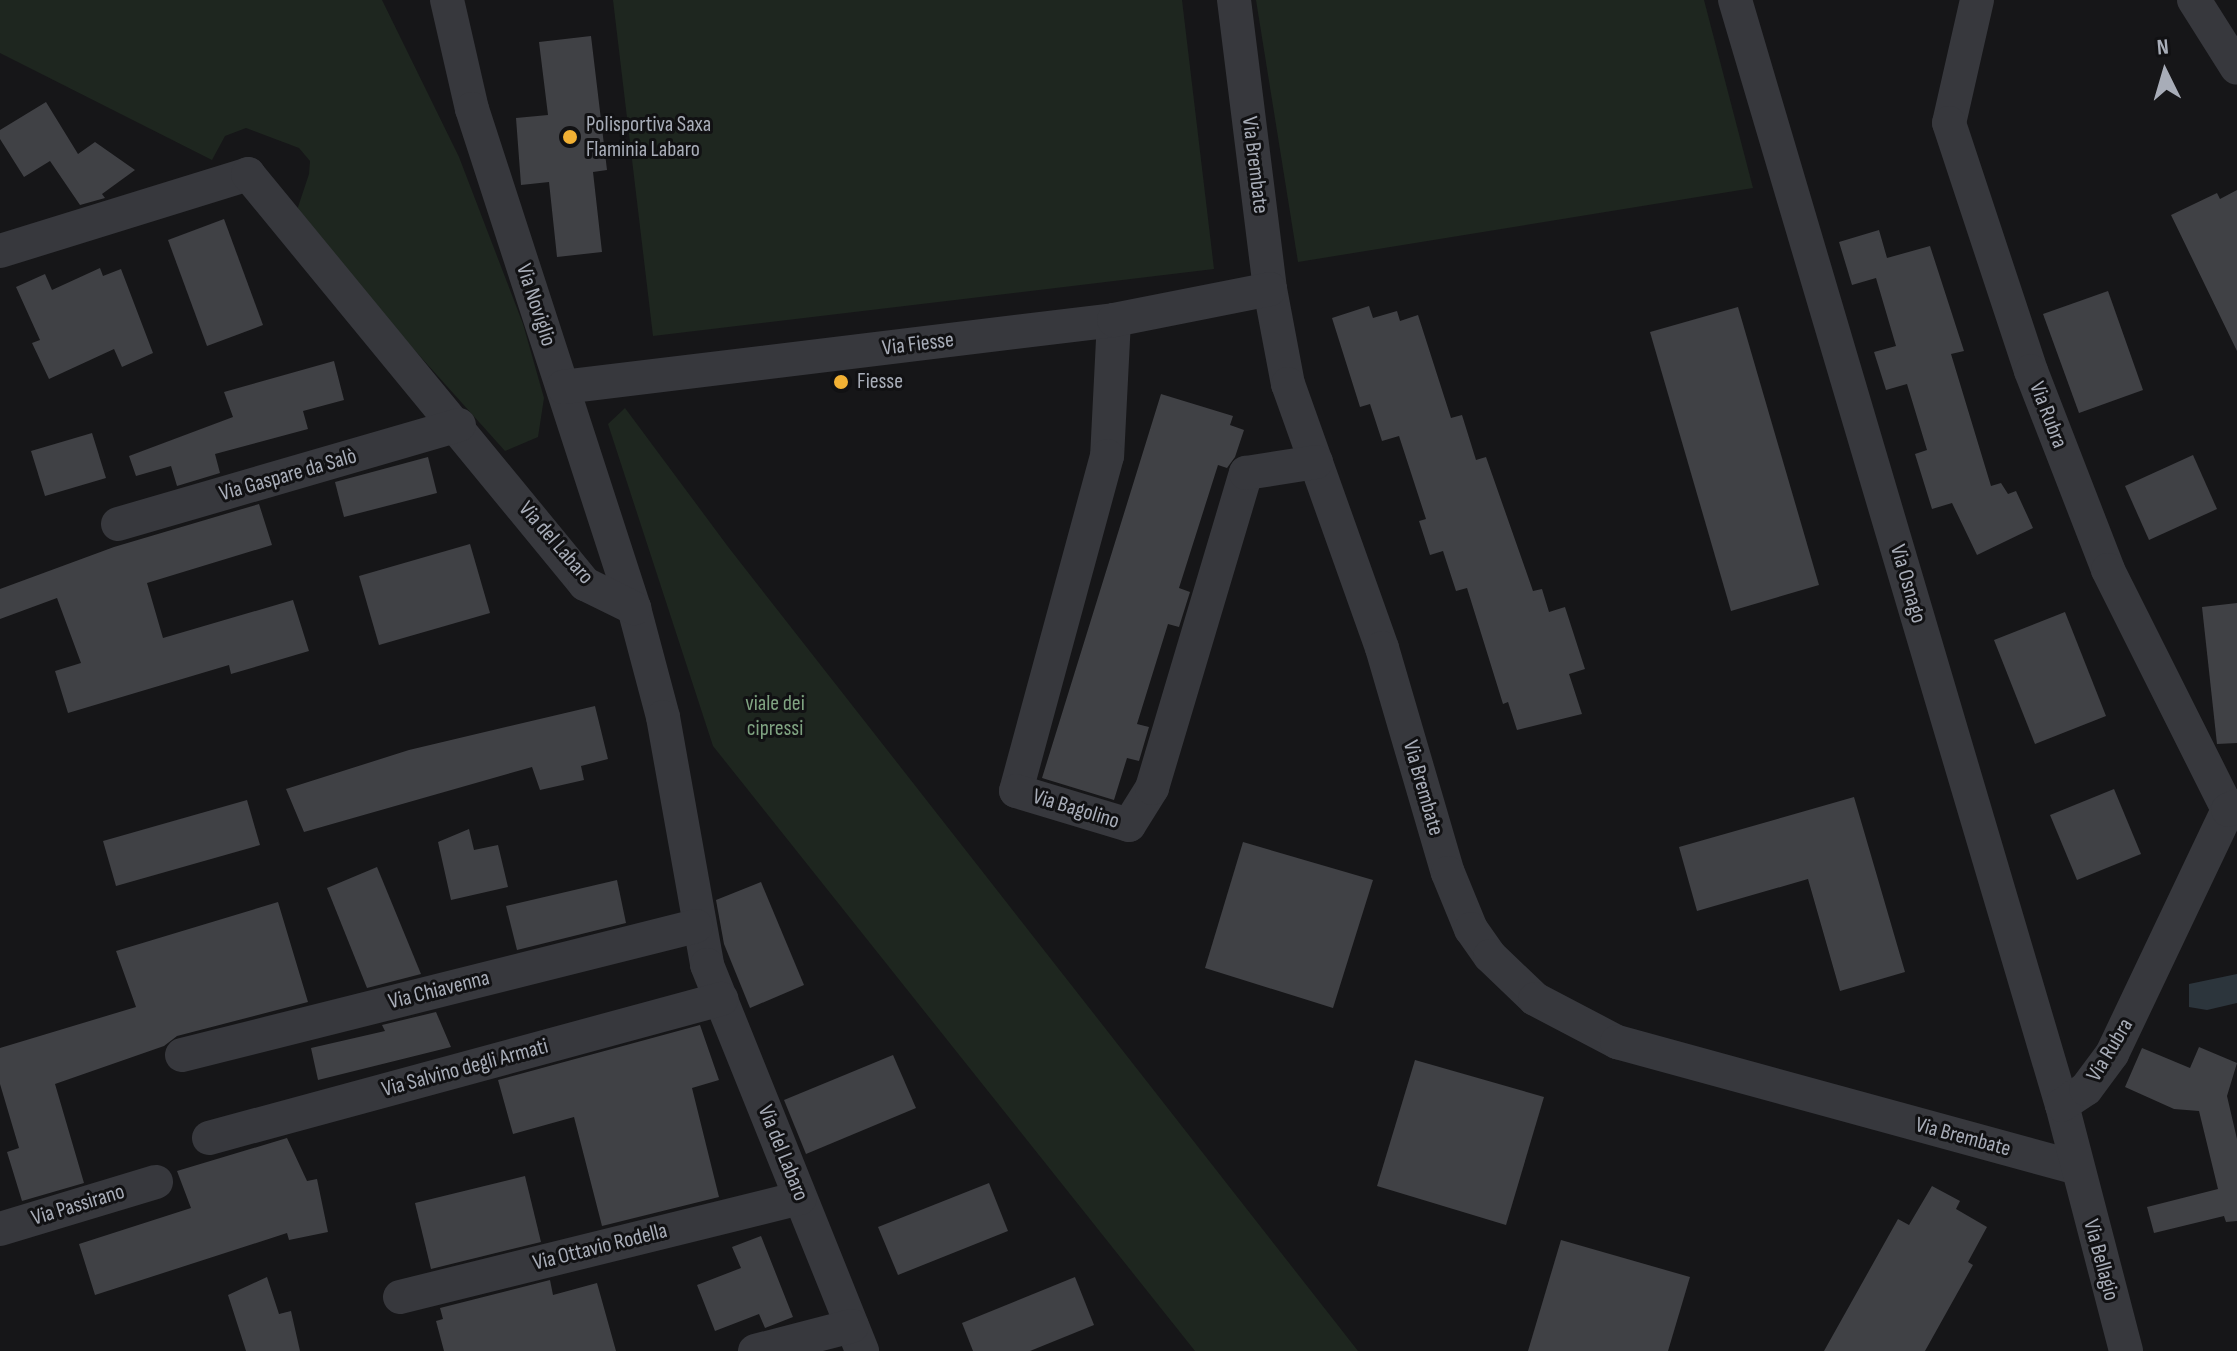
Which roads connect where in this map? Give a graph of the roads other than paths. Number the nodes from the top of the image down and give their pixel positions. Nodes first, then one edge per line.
1 (447, 0) edge
2 (1234, 0) edge
3 (1735, 0) edge
4 (1977, 0) edge
5 (2194, 0) edge
6 (2237, 68) edge
7 (0, 251) edge
8 (1270, 289) junction
9 (1114, 320) junction
10 (563, 387) junction
11 (459, 425) junction
12 (1316, 462) junction
13 (118, 524) dead end
14 (634, 608) junction
15 (2233, 808) edge
16 (696, 926) junction
17 (721, 999) junction
18 (182, 1055) dead end
19 (2062, 1105) junction
20 (209, 1138) dead end
21 (2077, 1168) junction
22 (156, 1182) dead end
23 (800, 1198) junction
24 (0, 1229) edge
25 (400, 1297) dead end
26 (857, 1339) edge
27 (755, 1351) edge
28 (2126, 1351) edge

1 - 10 street, Via Noviglio
2 - 8 street, Via Brembate
3 - 19 street, Via Osnago
4 - 15 street, Via Rubra
5 - 6 street
7 - 11 street, Via del Labaro
8 - 9 street, Via Fiesse
8 - 12 street, Via Brembate
9 - 10 street, Via Fiesse
9 - 12 street, Via Bagolino
10 - 14 street, Via Noviglio
11 - 13 street, Via Gaspare da Salò
11 - 14 street, Via del Labaro
12 - 21 street, Via Brembate
14 - 16 street, Via del Labaro
15 - 19 street, Via Rubra
16 - 17 street, Via del Labaro
16 - 18 street, Via Chiavenna
17 - 20 street, Via Salvino degli Armati
17 - 23 street, Via del Labaro
19 - 21 street, Via Osnago
21 - 28 street, Via Bellagio
22 - 24 street, Via Passirano
23 - 25 street, Via Ottavio Rodella
23 - 26 street, Via del Labaro
26 - 27 street

